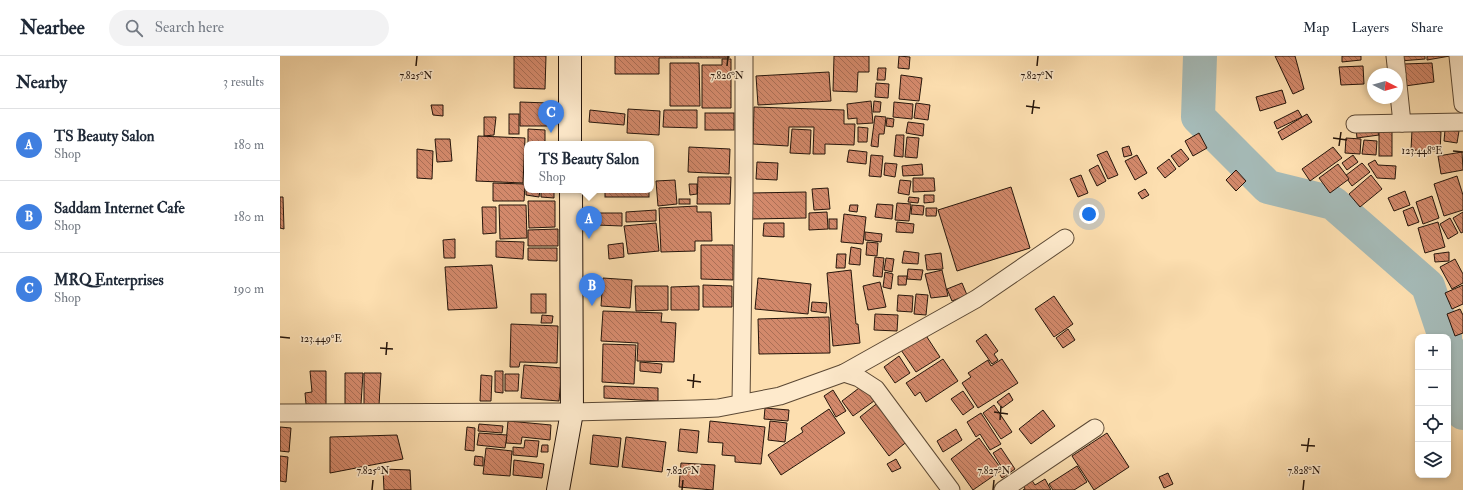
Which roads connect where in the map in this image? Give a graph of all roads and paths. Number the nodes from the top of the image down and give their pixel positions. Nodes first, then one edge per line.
1 (570, 56) edge
2 (744, 56) edge
3 (1395, 56) edge
4 (1458, 56) edge
5 (1396, 68) edge
6 (1400, 104) edge
7 (1463, 104) edge
8 (1463, 122) edge
9 (1402, 123) junction
10 (1355, 124) dead end
11 (570, 141) edge
12 (571, 193) edge
13 (1065, 238) dead end
14 (844, 373) junction
15 (741, 403) junction
16 (572, 412) junction
17 (280, 413) edge
18 (1095, 428) dead end
19 (558, 490) edge
20 (951, 490) edge
21 (1003, 490) edge

1 - 11 street
2 - 15 street
3 - 5 street
4 - 7 street
6 - 9 street
8 - 9 street
9 - 10 street
12 - 16 street
13 - 14 street
14 - 15 street
14 - 20 street
15 - 16 street
16 - 17 street
16 - 19 street
18 - 21 street

